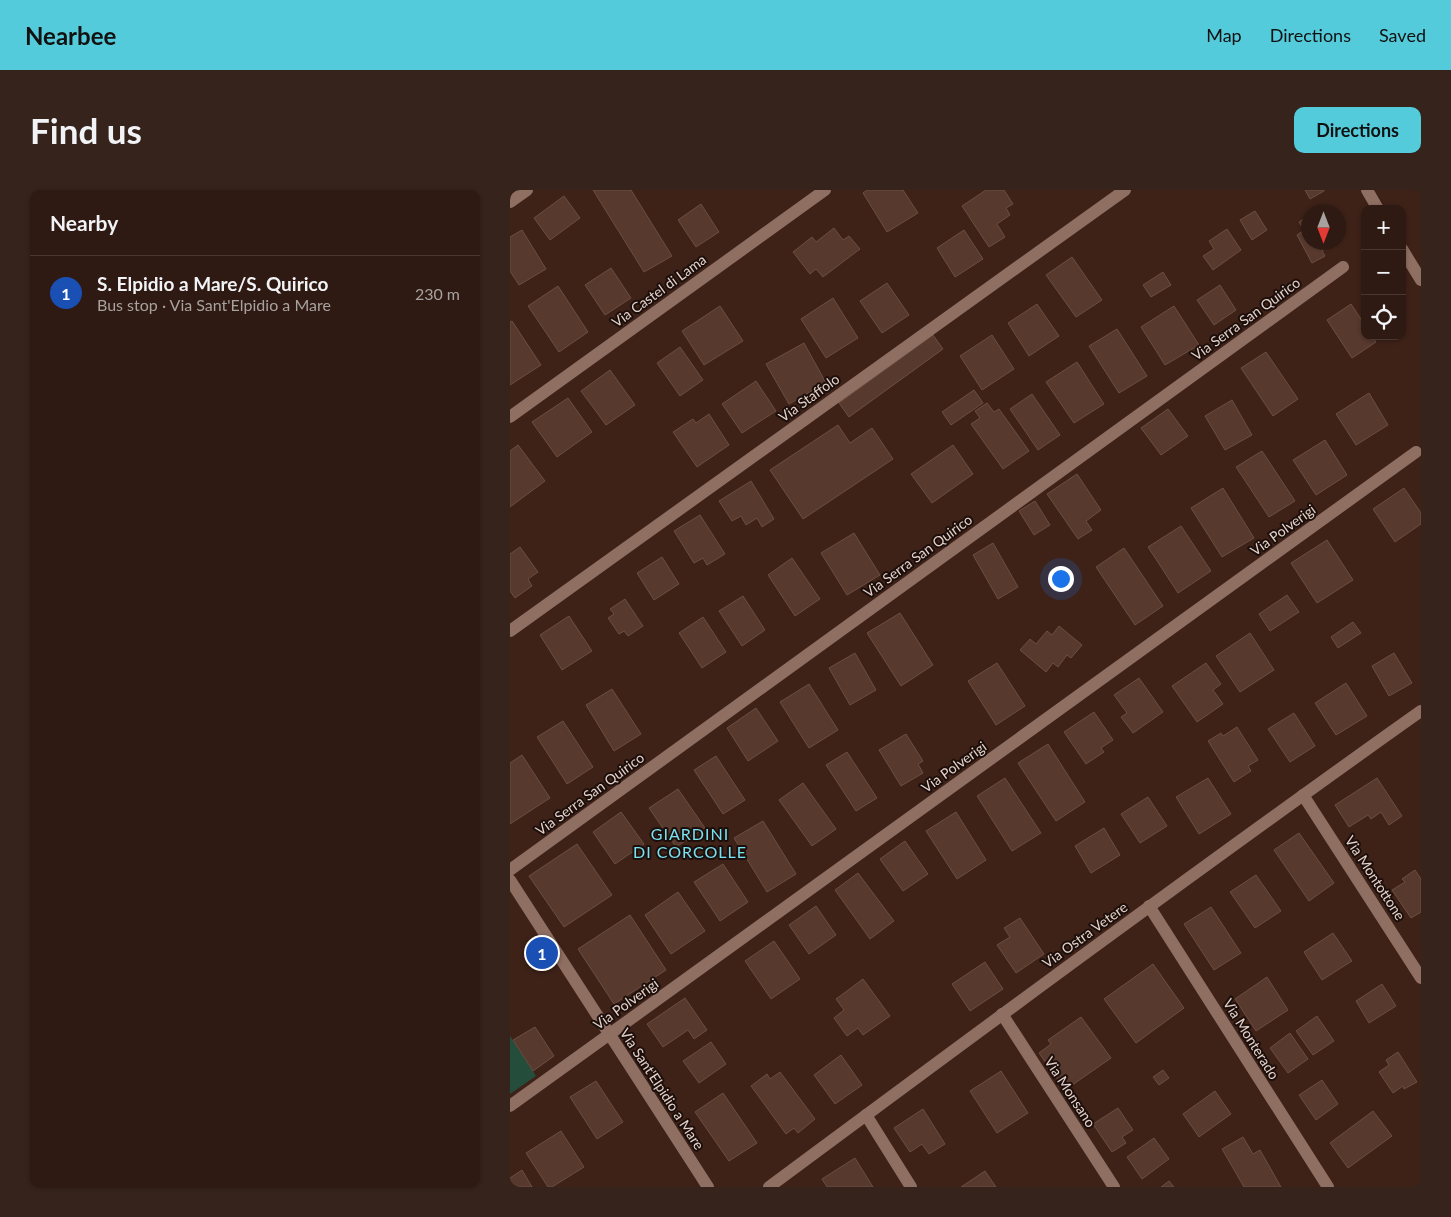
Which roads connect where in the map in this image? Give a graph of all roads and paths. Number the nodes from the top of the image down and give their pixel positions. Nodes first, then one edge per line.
1 (527, 190) edge
2 (825, 190) edge
3 (1125, 190) edge
4 (1367, 190) edge
5 (510, 202) edge
6 (1376, 205) edge
7 (1403, 250) edge
8 (1343, 267) dead end
9 (1421, 280) edge
10 (510, 417) edge
11 (1416, 452) dead end
12 (510, 631) edge
13 (1421, 711) edge
14 (1303, 795) junction
15 (510, 870) edge
16 (510, 880) edge
17 (1149, 906) junction
18 (1421, 978) edge
19 (1002, 1014) junction
20 (610, 1035) junction
21 (510, 1106) edge
22 (866, 1115) junction
23 (708, 1187) edge
24 (769, 1187) edge
25 (911, 1187) edge
26 (1114, 1187) edge
27 (1328, 1187) edge

1 - 5 street
2 - 10 street, Via Castel di Lama
3 - 12 street, Via Staffolo
4 - 6 street
7 - 9 street
8 - 15 street, Via Serra San Quirico
11 - 20 street, Via Polverigi
13 - 14 street, Via Ostra Vetere
14 - 17 street, Via Ostra Vetere
14 - 18 street, Via Montottone
16 - 20 street, Via Sant'Elpidio a Mare
17 - 19 street, Via Ostra Vetere
17 - 27 street, Via Monterado
19 - 22 street, Via Ostra Vetere
19 - 26 street, Via Monsano
20 - 21 street, Via Polverigi
20 - 23 street, Via Sant'Elpidio a Mare
22 - 24 street, Via Ostra Vetere
22 - 25 street

